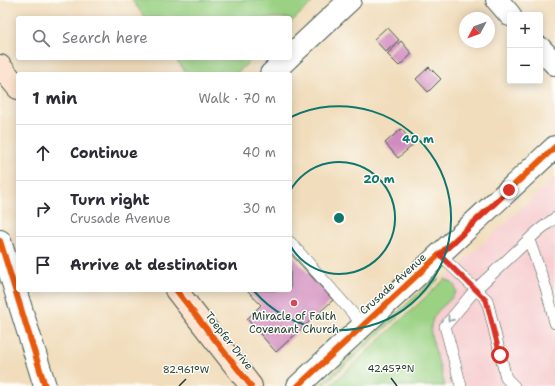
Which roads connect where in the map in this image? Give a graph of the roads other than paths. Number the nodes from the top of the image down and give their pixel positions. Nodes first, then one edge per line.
1 (350, 0) edge
2 (497, 0) edge
3 (507, 12) edge
4 (543, 51) edge
5 (292, 54) edge
6 (286, 60) edge
7 (555, 64) edge
8 (0, 66) edge
9 (273, 72) edge
10 (16, 86) edge
11 (555, 147) edge
12 (555, 218) edge
13 (529, 240) junction
14 (0, 241) edge
15 (292, 244) edge
16 (440, 255) junction
17 (475, 290) junction
18 (178, 292) edge
19 (555, 323) edge
20 (363, 325) junction
21 (45, 386) edge
22 (251, 386) edge
23 (298, 386) edge
24 (461, 386) edge
25 (514, 386) edge

1 - 5 street
2 - 3 street
4 - 7 street
6 - 9 street
8 - 10 street
11 - 16 street, Crusade Avenue
12 - 13 lane
13 - 17 lane
13 - 19 lane
14 - 21 street
15 - 20 lane
16 - 17 lane
16 - 20 street, Crusade Avenue
17 -> 24 lane
17 - 25 lane
18 - 22 street, Toepfer Drive
20 - 23 street, Crusade Avenue

